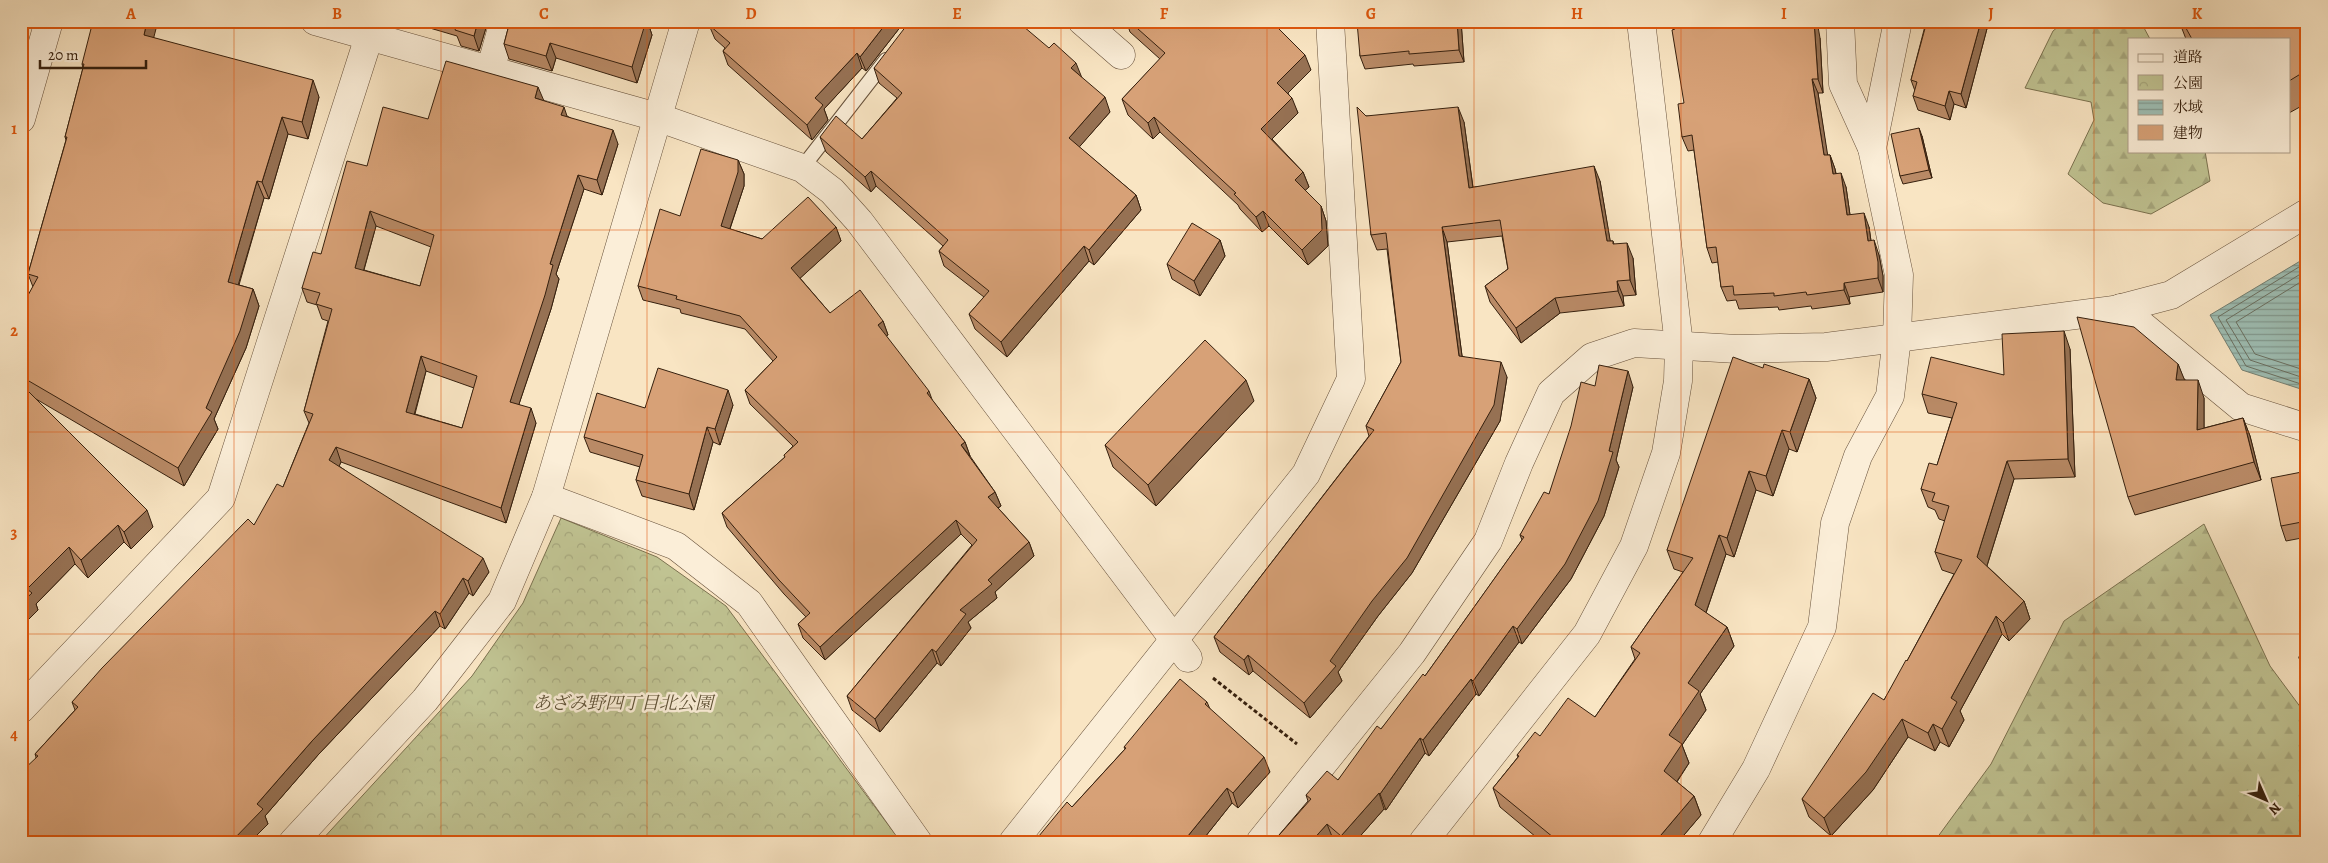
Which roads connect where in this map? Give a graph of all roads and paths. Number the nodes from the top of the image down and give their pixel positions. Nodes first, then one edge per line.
1 (50, 21) edge
2 (315, 21) edge
3 (504, 21) edge
4 (686, 21) edge
5 (1082, 21) edge
6 (1330, 21) edge
7 (1641, 21) edge
8 (1840, 21) edge
9 (1898, 21) edge
10 (372, 29) edge
11 (894, 49) edge
12 (1121, 55) dead end
13 (490, 71) junction
14 (657, 117) junction
15 (21, 119) edge
16 (1872, 148) junction
17 (802, 168) junction
18 (2307, 212) edge
19 (2121, 308) junction
20 (1897, 338) junction
21 (1679, 344) junction
22 (2307, 428) edge
23 (546, 497) junction
24 (1181, 649) junction
25 (21, 709) edge
26 (1315, 758) junction
27 (293, 842) edge
28 (918, 842) edge
29 (1013, 842) edge
30 (1260, 842) edge
31 (1423, 842) edge
32 (1712, 842) edge

1 - 15 street
2 - 10 street
3 - 13 street
4 - 14 street
5 - 12 street
6 - 24 street
7 - 21 street
8 - 16 street
9 - 16 street
10 - 13 street
10 - 25 street
11 - 17 lane
13 - 14 street
14 - 17 street
14 - 23 street
16 - 20 street
17 - 24 street
18 - 19 street
19 - 20 street
19 - 22 street
20 - 21 street
20 - 32 street
21 - 26 street
21 - 31 street
23 - 27 street
23 - 28 street
24 - 26 path
24 - 29 street
26 - 30 street

